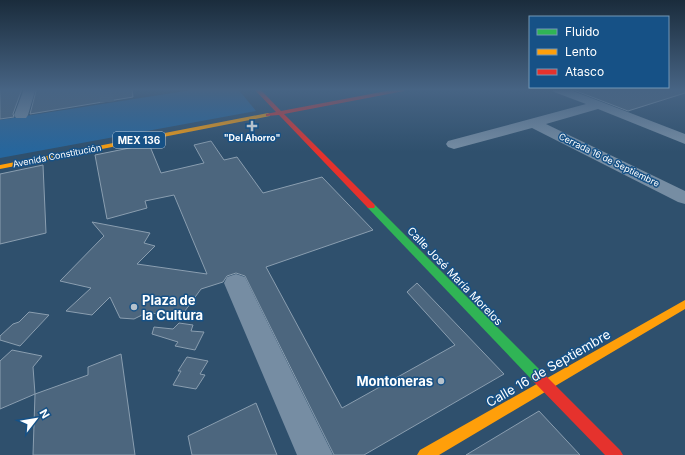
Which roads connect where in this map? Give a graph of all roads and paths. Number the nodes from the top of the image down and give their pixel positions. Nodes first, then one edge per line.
1 (22, 110) edge
2 (276, 110) edge
3 (293, 110) edge
4 (580, 110) edge
5 (612, 110) edge
6 (279, 113) junction
7 (21, 114) dead end
8 (534, 123) junction
9 (685, 139) edge
10 (454, 144) dead end
11 (0, 167) edge
12 (685, 198) edge
13 (236, 282) dead end
14 (685, 304) edge
15 (545, 385) junction
16 (315, 455) edge
17 (425, 455) edge
18 (614, 455) edge

1 - 7 street
2 - 6 street, Calle José María Morelos
3 - 6 street, MEX 136
4 - 8 street
5 - 9 street
6 - 11 street, Avenida Constitución / MEX 136
6 - 15 street, Calle José María Morelos
8 - 10 street
8 - 12 street, Cerrada 16 de Septiembre
13 - 16 street
14 - 15 street, Calle 16 de Septiembre
15 - 17 street, Calle 16 de Septiembre
15 - 18 street, Calle José María Morelos

